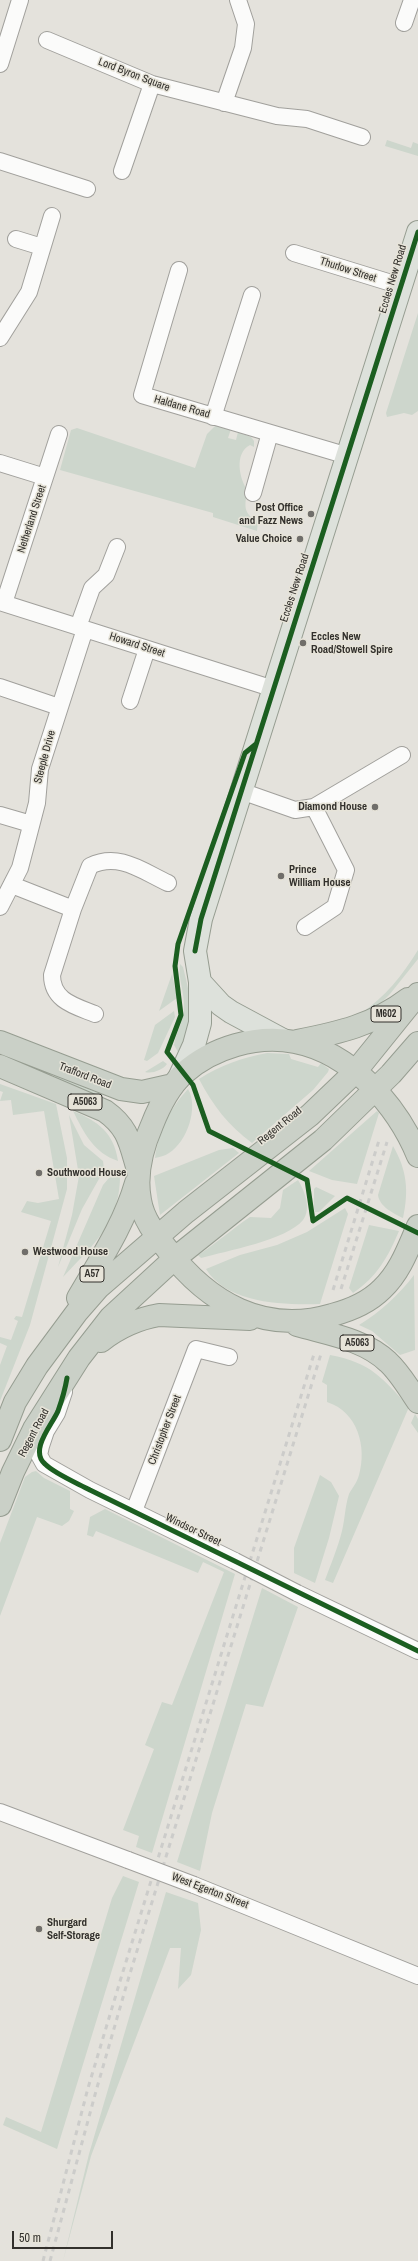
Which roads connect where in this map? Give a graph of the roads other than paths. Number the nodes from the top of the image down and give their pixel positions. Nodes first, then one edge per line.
1 (20, 0) edge
2 (238, 0) edge
3 (412, 0) edge
4 (404, 23) dead end
5 (47, 40) dead end
6 (0, 64) edge
7 (152, 84) junction
8 (224, 103) junction
9 (362, 137) dead end
10 (0, 161) edge
11 (122, 171) dead end
12 (87, 189) dead end
13 (52, 216) dead end
14 (418, 232) edge
15 (16, 239) dead end
16 (42, 247) junction
17 (294, 253) dead end
18 (179, 270) dead end
19 (401, 286) junction
20 (252, 295) dead end
21 (0, 338) edge
22 (213, 417) junction
23 (270, 433) junction
24 (59, 434) dead end
25 (348, 456) junction
26 (0, 464) edge
27 (45, 477) junction
28 (253, 492) dead end
29 (117, 547) dead end
30 (2, 603) edge
31 (81, 628) junction
32 (147, 648) junction
33 (0, 687) edge
34 (274, 689) junction
35 (130, 702) dead end
36 (59, 707) junction
37 (402, 755) dead end
38 (241, 791) junction
39 (314, 806) junction
40 (0, 815) edge
41 (31, 824) junction
42 (168, 883) dead end
43 (12, 886) junction
44 (0, 908) edge
45 (73, 909) junction
46 (305, 927) dead end
47 (200, 982) junction
48 (418, 991) edge
49 (418, 994) edge
50 (95, 1014) dead end
51 (289, 1041) junction
52 (0, 1042) edge
53 (418, 1043) edge
54 (0, 1066) edge
55 (355, 1072) junction
56 (176, 1082) junction
57 (375, 1090) junction
58 (418, 1156) edge
59 (138, 1174) junction
60 (418, 1226) edge
61 (157, 1237) junction
62 (174, 1258) junction
63 (281, 1321) junction
64 (229, 1357) dead end
65 (79, 1358) junction
66 (37, 1366) junction
67 (67, 1378) junction
68 (418, 1402) edge
69 (0, 1440) edge
70 (6, 1478) edge
71 (0, 1505) edge
72 (134, 1512) junction
73 (418, 1651) edge
74 (0, 1812) edge
75 (418, 1976) edge

1 - 6 street
2 - 8 street
3 - 4 street
5 - 7 street, Lord Byron Square
7 - 8 street, Lord Byron Square
7 - 11 street
8 - 9 street, Lord Byron Square
10 - 12 street
13 - 16 street
14 - 19 main road, Eccles New Road
15 - 16 street
16 - 21 street
17 - 19 street, Thurlow Street
18 - 22 street, Haldane Road
19 - 25 main road, Eccles New Road
20 - 22 street
22 - 23 street, Haldane Road
23 - 25 street, Haldane Road
23 - 28 street
24 - 27 street, Netherland Street
25 - 34 main road, Eccles New Road
26 - 27 street
27 - 30 street, Netherland Street
29 - 31 street, Steeple Drive
30 - 31 street, Howard Street
31 - 32 street, Howard Street
31 - 36 street, Steeple Drive
32 - 34 street, Howard Street
32 - 35 street
33 - 36 street
34 - 38 main road, Eccles New Road
36 - 41 street, Steeple Drive
37 - 39 street
38 - 39 street
38 - 47 main road, Eccles New Road
39 - 46 street
40 - 41 street
41 - 43 street, Steeple Drive
42 - 45 street
43 - 44 street, Steeple Drive
43 - 45 street
45 - 50 street
47 - 51 main road
47 - 56 main road, Eccles New Road
48 - 51 highway, M602
49 - 55 highway, Regent Road / M602
51 - 55 highway
51 - 56 highway
52 - 56 highway, Trafford Road / A5063
53 - 57 highway, Regent Road
54 - 59 highway, Trafford Road / A5063
55 - 57 highway
55 - 61 highway, Regent Road / A57
56 - 59 highway
57 - 58 highway
57 - 62 highway, Regent Road
59 - 61 highway
59 - 66 highway, A57
60 - 63 highway
61 - 62 highway
61 - 66 highway, Regent Road / A57
62 - 63 highway
62 - 65 highway, Regent Road
63 - 65 highway
63 - 68 highway, A5063
64 - 72 street, Christopher Street
65 - 67 highway, Regent Road
66 - 69 highway, Regent Road / A57
67 - 70 highway, Regent Road
67 - 72 street, Windsor Street
70 - 71 highway, Regent Road
72 - 73 street, Windsor Street, bridge
74 - 75 street, West Egerton Street, bridge

